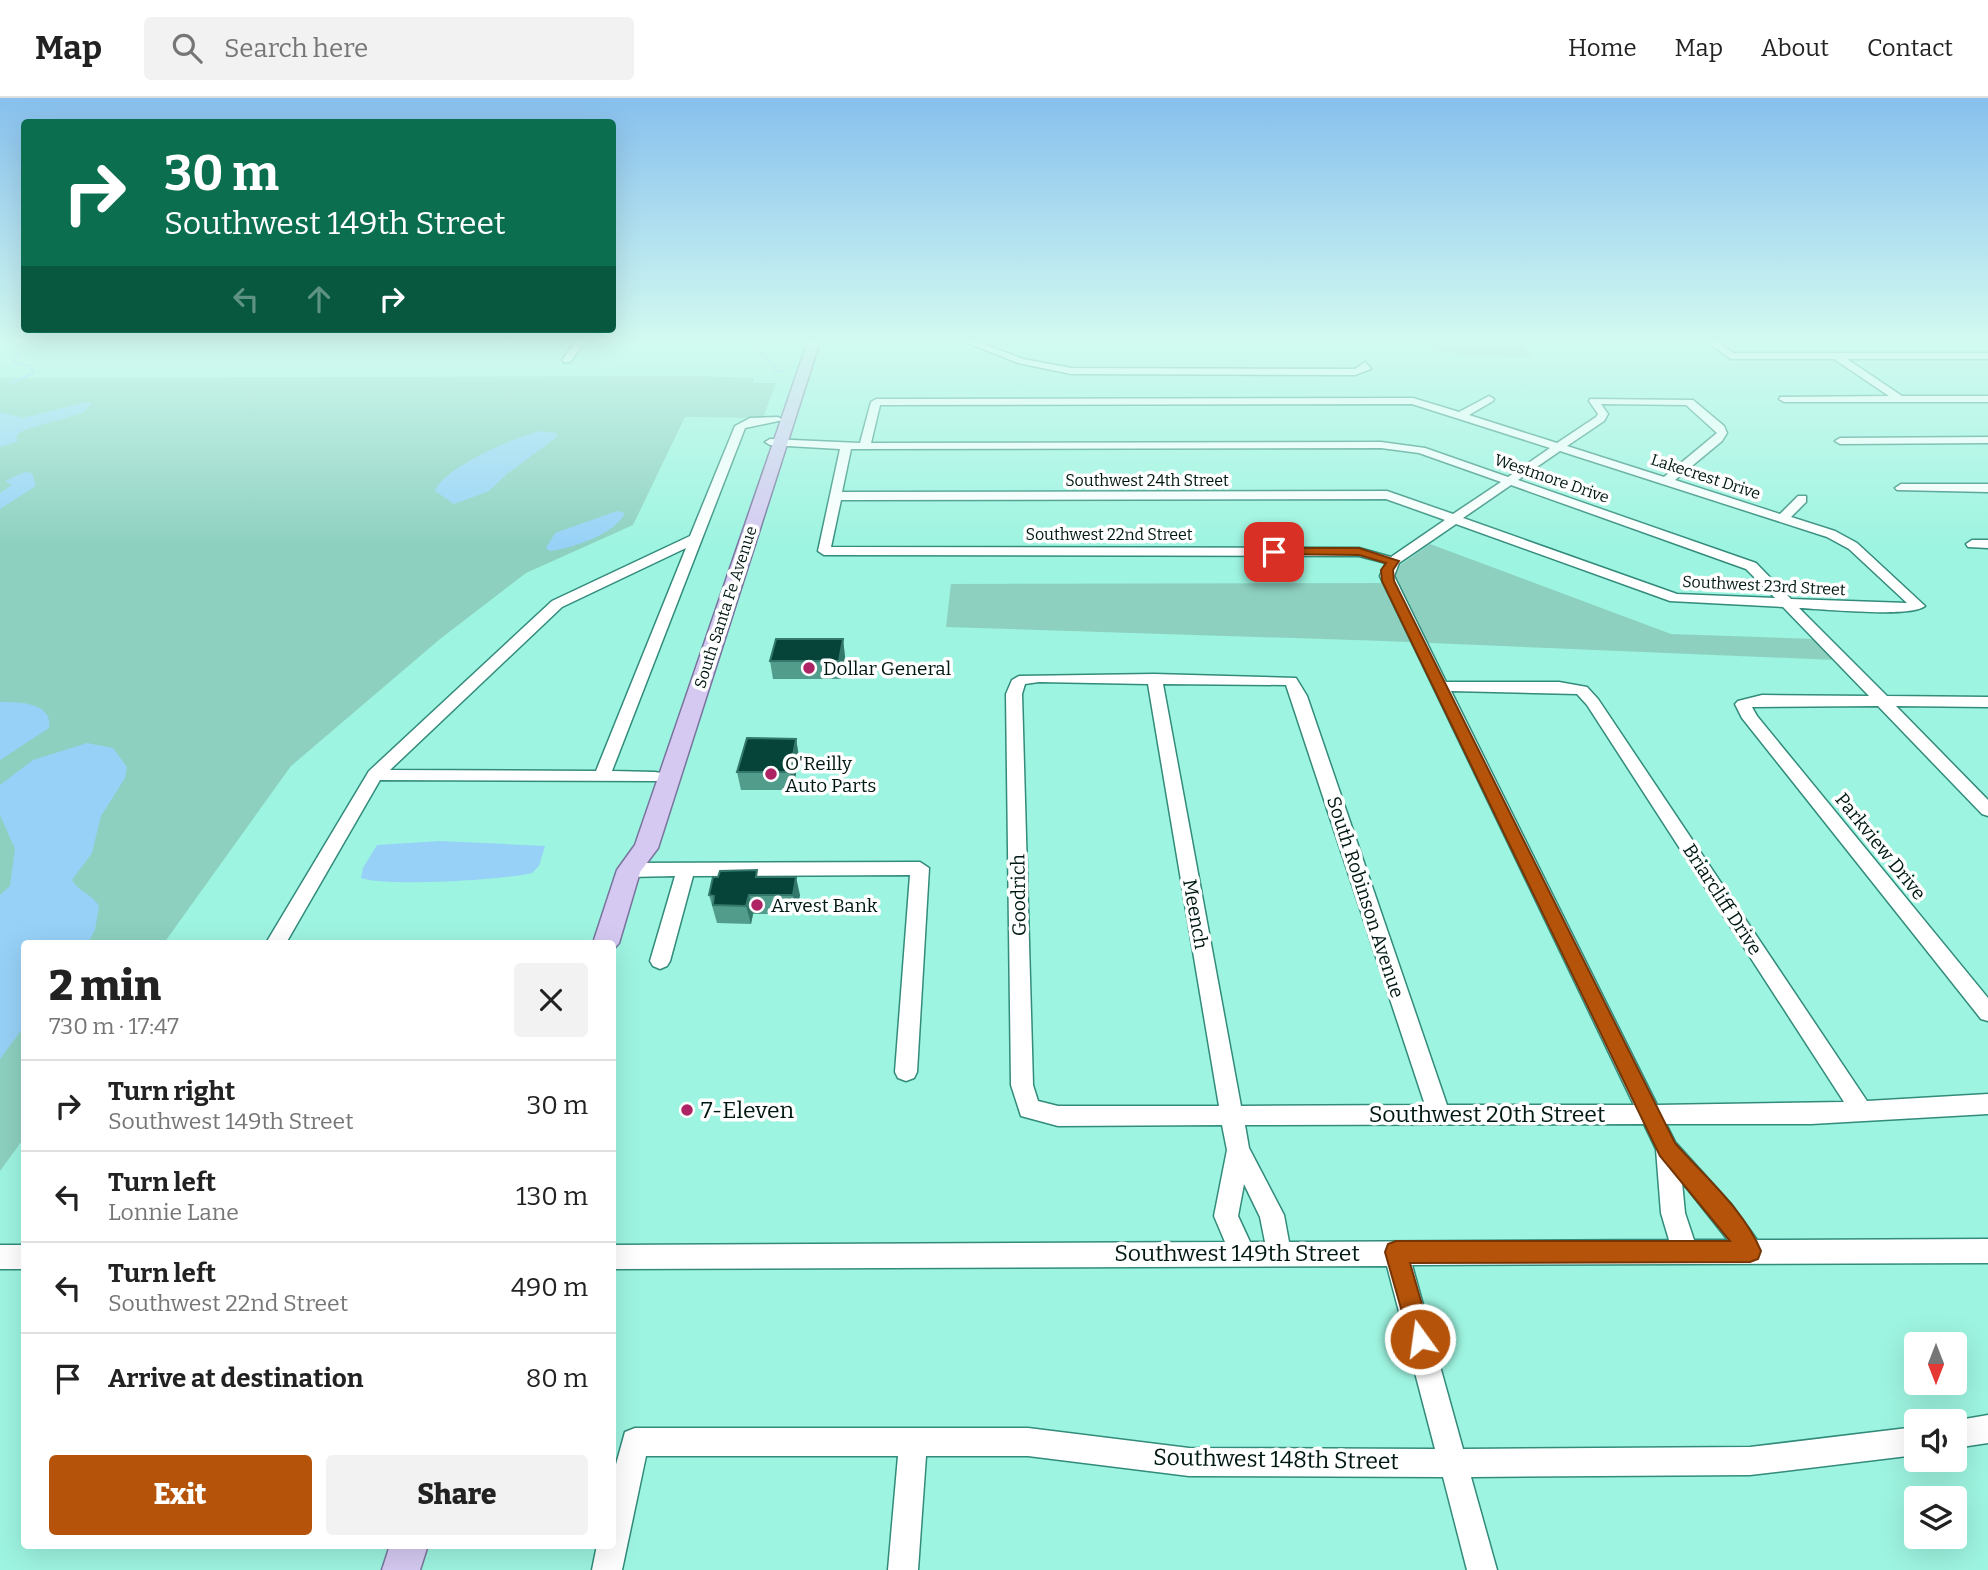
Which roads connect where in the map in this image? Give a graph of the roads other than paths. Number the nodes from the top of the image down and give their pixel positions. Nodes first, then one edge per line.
1 (781, 410) edge
2 (787, 410) edge
3 (874, 410) edge
4 (1446, 410) edge
5 (1471, 410) edge
6 (1599, 410) edge
7 (1697, 410) edge
8 (1462, 415) junction
9 (778, 420) junction
10 (1988, 440) edge
11 (1840, 441) dead end
12 (846, 446) junction
13 (865, 446) junction
14 (1560, 446) junction
15 (773, 447) junction
16 (1510, 480) junction
17 (1667, 481) junction
18 (1901, 488) dead end
19 (1988, 488) edge
20 (835, 496) junction
21 (1802, 499) dead end
22 (1455, 518) junction
23 (1783, 518) junction
24 (696, 538) junction
25 (1972, 544) dead end
26 (1988, 544) edge
27 (1393, 561) junction
28 (1788, 604) junction
29 (1918, 606) joint
30 (1154, 678) junction
31 (1440, 686) junction
32 (1882, 700) junction
33 (1988, 702) edge
34 (375, 775) junction
35 (602, 776) junction
36 (655, 777) junction
37 (1988, 810) edge
38 (629, 870) junction
39 (686, 870) junction
40 (278, 940) edge
41 (607, 940) edge
42 (660, 961) dead end
43 (1988, 1013) edge
44 (906, 1072) dead end
45 (1988, 1104) edge
46 (1029, 1109) joint
47 (1861, 1110) junction
48 (1232, 1114) junction
49 (1653, 1114) junction
50 (1438, 1115) junction
51 (1667, 1149) junction
52 (1238, 1150) junction
53 (1750, 1251) junction
54 (1988, 1251) edge
55 (1279, 1252) junction
56 (1396, 1252) junction
57 (1685, 1252) junction
58 (1242, 1253) junction
59 (0, 1257) edge
60 (21, 1257) edge
61 (616, 1257) edge
62 (1988, 1429) edge
63 (1967, 1432) edge
64 (912, 1443) junction
65 (1904, 1443) edge
66 (1452, 1463) junction
67 (616, 1526) edge
68 (408, 1549) edge
69 (611, 1549) edge
70 (401, 1570) edge
71 (607, 1570) edge
72 (903, 1570) edge
73 (1482, 1570) edge

1 - 9 main road, South Santa Fe Avenue
2 - 15 main road, South Santa Fe Avenue
3 - 13 street, Lakecrest Drive
4 - 8 street, Lakecrest Drive
5 - 8 street
6 - 14 street
7 - 17 street
8 - 14 street, Lakecrest Drive
9 - 15 main road, South Santa Fe Avenue
9 - 24 street
10 - 11 street
12 - 13 street, Westmore Drive
12 - 15 street, Westmore Drive
12 - 20 street
13 - 16 street, Westmore Drive
14 - 16 street
14 - 17 street, Lakecrest Drive
15 - 36 main road, South Santa Fe Avenue
15 - 38 main road, South Santa Fe Avenue
16 - 22 street
16 - 28 street, Westmore Drive
17 - 23 street, Lakecrest Drive
18 - 19 street
20 - 22 street, Southwest 24th Street
20 - 27 street, Southwest 22nd Street
21 - 23 street
22 - 27 street
22 - 28 street, Southwest 23rd Street
23 - 29 street, Lakecrest Drive
24 - 34 street
24 - 35 street
25 - 26 street
27 - 31 street
28 - 29 street, Southwest 23rd Street
28 - 32 street, Westmore Drive
30 - 46 street, Goodrich
30 - 48 street, Meench
30 - 50 street, South Robinson Avenue
31 - 47 street, Briarcliff Drive
31 - 49 street
32 - 33 street
32 - 37 street, Westmore Drive
32 - 43 street, Parkview Drive
34 - 35 street
34 - 40 street
35 - 36 street
36 - 38 main road, South Santa Fe Avenue
38 - 39 street
38 - 41 main road, South Santa Fe Avenue
39 - 42 street
39 - 44 street
45 - 47 street, Southwest 20th Street
46 - 48 street, Southwest 20th Street
47 - 49 street, Southwest 20th Street
48 - 50 street, Southwest 20th Street
48 - 52 street, Meench
49 - 50 street, Southwest 20th Street
49 - 51 street
51 - 53 street
51 - 57 street
52 - 55 street, Meench
52 - 58 street, Meench
53 - 54 street, Southwest 149th Street
53 - 57 street, Southwest 149th Street
55 - 56 street, Southwest 149th Street
55 - 58 street, Southwest 149th Street
56 - 57 street, Southwest 149th Street
56 - 66 street
58 - 61 street, Southwest 149th Street
59 - 60 street
62 - 63 street
64 - 66 street, Southwest 148th Street
64 - 67 street, Southwest 148th Street
64 - 72 street
65 - 66 street, Southwest 148th Street
66 - 73 street
68 - 70 main road
69 - 71 street

